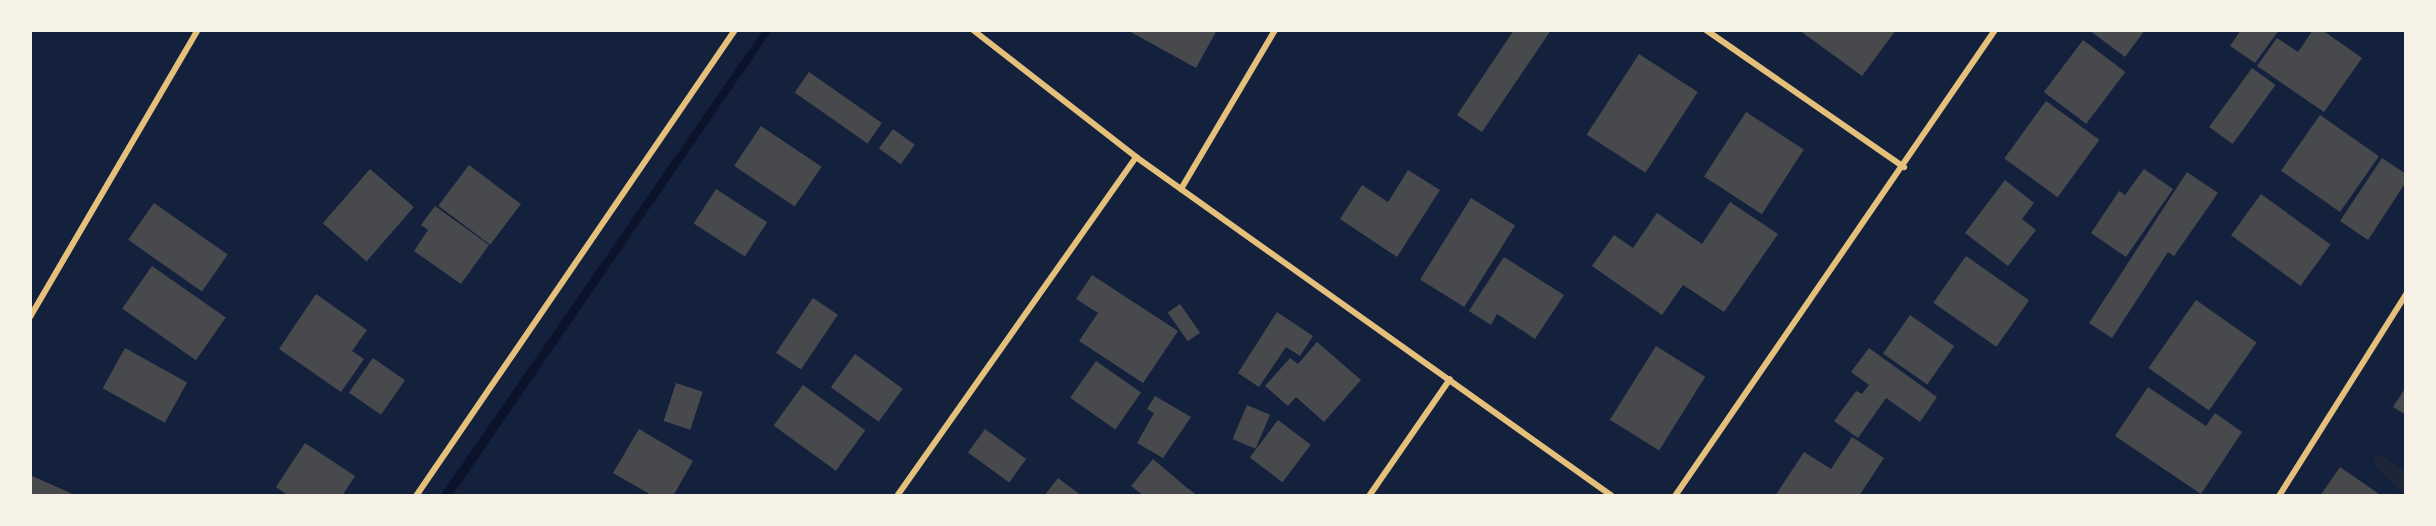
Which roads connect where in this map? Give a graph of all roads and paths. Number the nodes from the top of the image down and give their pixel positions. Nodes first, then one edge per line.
1 (198, 30) edge
2 (735, 30) edge
3 (973, 30) edge
4 (1275, 30) edge
5 (1706, 30) edge
6 (1995, 30) edge
7 (1136, 157) junction
8 (1904, 167) junction
9 (1181, 189) junction
10 (2406, 294) edge
11 (30, 317) edge
12 (1450, 379) junction
13 (416, 496) edge
14 (897, 496) edge
15 (1369, 496) edge
16 (1612, 496) edge
17 (1675, 496) edge
18 (2279, 496) edge

1 - 11 street
2 - 13 street
3 - 7 street
4 - 9 street
5 - 8 street
6 - 8 street
7 - 9 street
7 - 14 street
8 - 17 street
9 - 12 street
10 - 18 street
12 - 15 street
12 - 16 street

